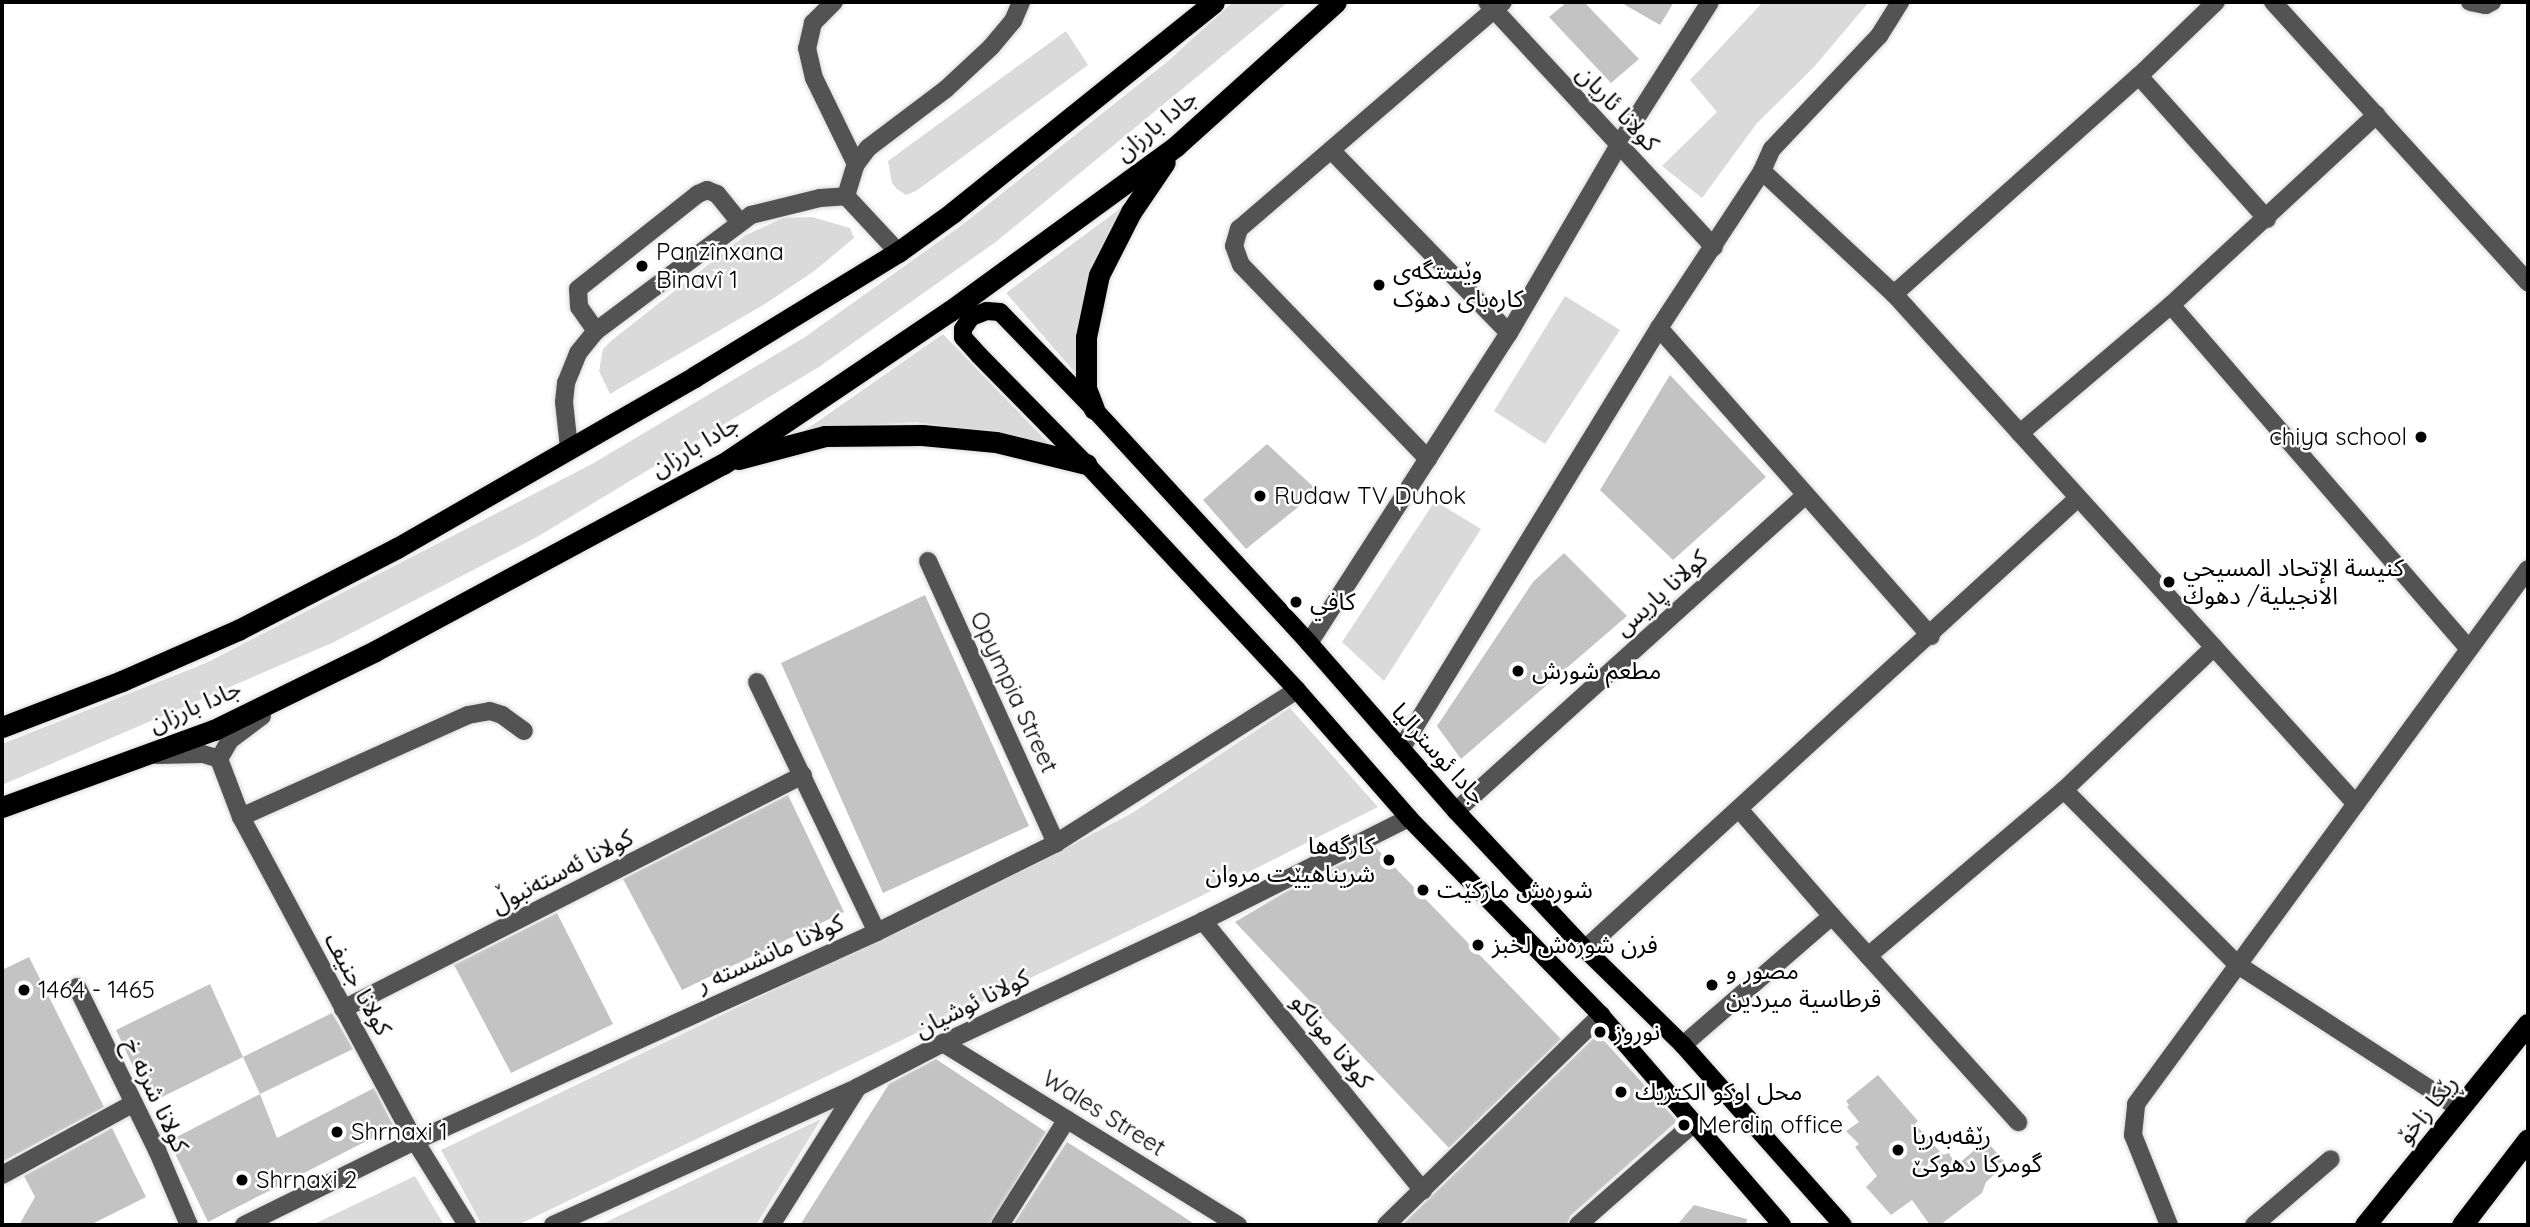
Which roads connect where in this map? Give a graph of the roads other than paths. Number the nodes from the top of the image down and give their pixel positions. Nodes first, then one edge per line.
1 (834, 2) edge
2 (1021, 2) edge
3 (1214, 2) edge
4 (1336, 2) edge
5 (1710, 2) edge
6 (1900, 2) edge
7 (1914, 2) edge
8 (2216, 2) edge
9 (2273, 2) edge
10 (2470, 2) edge
11 (2492, 2) edge
12 (1495, 4) edge
13 (1879, 36) junction
14 (2139, 76) junction
15 (2376, 115) junction
16 (1619, 145) junction
17 (1177, 146) junction
18 (1331, 150) junction
19 (856, 164) junction
20 (1762, 171) junction
21 (846, 196) junction
22 (2267, 219) junction
23 (740, 222) junction
24 (1714, 247) junction
25 (898, 252) junction
26 (2528, 282) edge
27 (1894, 294) junction
28 (2171, 305) junction
29 (1659, 328) junction
30 (596, 331) junction
31 (1508, 333) junction
32 (1094, 409) junction
33 (2020, 433) junction
34 (569, 449) junction
35 (1428, 458) junction
36 (723, 464) junction
37 (1086, 464) junction
38 (1805, 496) junction
39 (2078, 498) junction
40 (928, 561) dead end
41 (2528, 569) edge
42 (1931, 636) junction
43 (1309, 643) junction
44 (2214, 647) junction
45 (2469, 649) junction
46 (340, 668) junction
47 (757, 682) dead end
48 (1297, 691) junction
49 (2, 727) edge
50 (524, 732) dead end
51 (1402, 749) junction
52 (141, 757) junction
53 (219, 759) junction
54 (803, 775) junction
55 (2064, 790) junction
56 (2356, 804) junction
57 (2, 807) edge
58 (1740, 810) junction
59 (1456, 811) junction
60 (241, 817) junction
61 (1409, 818) junction
62 (1056, 843) junction
63 (1832, 916) junction
64 (1203, 921) junction
65 (877, 932) junction
66 (1585, 949) junction
67 (1868, 956) junction
68 (2238, 965) junction
69 (76, 987) dead end
70 (343, 1009) junction
71 (1601, 1015) junction
72 (2528, 1024) edge
73 (943, 1043) junction
74 (1683, 1045) junction
75 (858, 1087) junction
76 (134, 1103) junction
77 (2461, 1109) junction
78 (1067, 1119) junction
79 (2018, 1122) dead end
80 (1694, 1123) junction
81 (2528, 1139) edge
82 (415, 1141) junction
83 (2331, 1159) dead end
84 (2, 1175) edge
85 (1423, 1191) junction
86 (1231, 1223) edge
87 (189, 1225) edge
88 (244, 1225) edge
89 (467, 1225) edge
90 (553, 1225) edge
91 (771, 1225) edge
92 (1000, 1225) edge
93 (1386, 1225) edge
94 (1578, 1225) edge
95 (1782, 1225) edge
96 (1843, 1225) edge
97 (2169, 1225) edge
98 (2254, 1225) edge
99 (2365, 1225) edge
100 (2462, 1225) edge

1 - 19 street
2 - 19 street
3 - 25 highway
4 - 17 highway, جادا بارزان
5 - 16 street
6 - 13 street
7 - 13 street
8 - 14 street
9 - 15 street
10 - 11 street
12 - 16 street, كولانا ئاريان
12 - 18 street
13 - 20 street
14 - 22 street
14 - 27 street
15 - 22 street
15 - 26 street
16 - 24 street, كولانا ئاريان
16 - 31 street
17 - 32 highway
17 - 36 highway, جادا بارزان
18 - 31 street
18 - 35 street
19 - 21 street
20 - 24 street
20 - 27 street
21 - 23 street
21 - 25 street
22 - 28 street
23 - 30 street
23 - 30 street
24 - 29 street
25 - 34 highway
27 - 33 street
28 - 33 street
28 - 45 street
29 - 38 street
29 - 51 street
30 - 34 street
31 - 35 street
32 - 37 main road, جادا ئوسترالیا
32 - 43 main road, جادا ئوسترالیا
33 - 39 street
34 - 49 highway
35 - 43 street
36 - 37 highway
36 - 46 highway, جادا بارزان
37 - 48 main road
38 - 42 street
38 - 59 street, كولانا پاریس
39 - 42 street
39 - 44 street
40 - 62 street, Opympia Street
41 - 45 street
42 - 58 street
43 - 51 main road, جادا ئوسترالیا
44 - 55 street
44 - 56 street
45 - 56 street
46 - 52 highway, جادا بارزان
46 - 53 street
47 - 54 street
48 - 61 main road
48 - 62 street, كولانا مانشسته ر
50 - 60 street
51 - 59 main road, جادا ئوسترالیا
52 - 53 street
52 - 57 highway, جادا بارزان
53 - 60 street, كولانا جنيف
54 - 65 street
54 - 70 street, كولانا ئەستەنبوڵ
55 - 67 street
55 - 68 street
56 - 68 street
58 - 63 street
58 - 66 street
59 - 66 main road, جادا ئوسترالیا
60 - 70 street, كولانا جنيف
61 - 64 street, كولانا ئوشيان
61 - 71 main road
62 - 65 street, كولانا مانشسته ر
63 - 67 street
63 - 74 street
64 - 73 street, كولانا ئوشيان
64 - 85 street, كولانا موناكو
65 - 82 street, كولانا مانشسته ر
66 - 74 main road, جادا ئوسترالیا
67 - 79 street
68 - 77 street
68 - 97 street
69 - 76 street, كولانا شرنه خ
70 - 82 street, كولانا جنيف
71 - 80 main road
71 - 85 street
72 - 77 highway, ڕێکا زاخۆ
73 - 75 street, كولانا ئوشيان
73 - 78 street, Wales Street
74 - 96 main road, جادا ئوسترالیا
75 - 90 street, كولانا ئوشيان
75 - 91 street
76 - 84 street
76 - 87 street, كولانا شرنه خ
77 - 99 highway, ڕێکا زاخۆ
78 - 86 street, Wales Street
78 - 92 street
80 - 94 street
80 - 95 main road
81 - 100 highway
82 - 88 street, كولانا مانشسته ر
82 - 89 street, كولانا جنيف
83 - 98 street
85 - 93 street

